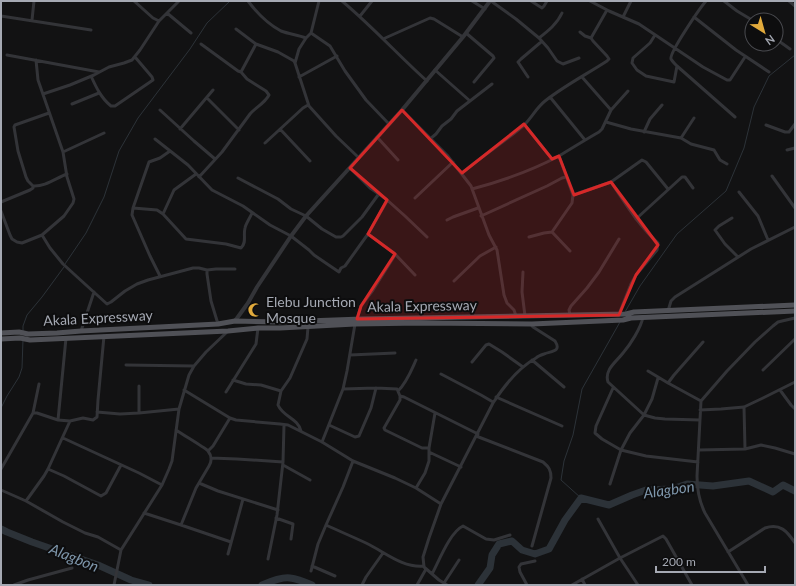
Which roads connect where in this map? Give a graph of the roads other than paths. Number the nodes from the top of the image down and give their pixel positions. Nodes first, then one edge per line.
1 (34, 1) edge
2 (134, 1) edge
3 (179, 1) edge
4 (248, 1) edge
5 (319, 1) edge
6 (342, 1) edge
7 (372, 1) edge
8 (472, 1) edge
9 (490, 1) edge
10 (531, 1) edge
11 (547, 1) edge
12 (590, 1) edge
13 (631, 1) edge
14 (706, 1) edge
15 (724, 1) edge
16 (789, 1) edge
17 (795, 6) edge
18 (485, 9) junction
19 (607, 10) junction
20 (167, 13) junction
21 (562, 13) dead end
22 (744, 15) edge
23 (1, 16) edge
24 (360, 16) junction
25 (623, 17) junction
26 (694, 17) junction
27 (32, 20) junction
28 (159, 22) junction
29 (236, 29) dead end
30 (90, 30) dead end
31 (466, 32) junction
32 (580, 32) dead end
33 (191, 33) dead end
34 (311, 33) junction
35 (655, 35) junction
36 (463, 37) junction
37 (306, 38) junction
38 (592, 38) junction
39 (383, 39) junction
40 (540, 40) junction
41 (201, 44) dead end
42 (256, 44) junction
43 (784, 45) edge
44 (675, 48) junction
45 (790, 49) dead end
46 (7, 55) dead end
47 (336, 56) junction
48 (135, 57) junction
49 (745, 57) junction
50 (579, 58) dead end
51 (36, 60) junction
52 (295, 63) junction
53 (677, 66) junction
54 (435, 70) junction
55 (99, 72) junction
56 (241, 72) junction
57 (769, 72) dead end
58 (91, 76) junction
59 (528, 77) dead end
60 (582, 77) junction
61 (299, 78) junction
62 (427, 81) junction
63 (474, 82) dead end
64 (492, 84) dead end
65 (213, 90) dead end
66 (628, 91) dead end
67 (99, 93) junction
68 (43, 94) junction
69 (550, 97) junction
70 (207, 98) junction
71 (470, 101) junction
72 (72, 104) dead end
73 (308, 105) junction
74 (662, 105) dead end
75 (160, 110) dead end
76 (402, 110) junction
77 (611, 110) junction
78 (49, 113) junction
79 (735, 117) dead end
80 (694, 118) dead end
81 (606, 122) junction
82 (389, 124) junction
83 (524, 124) junction
84 (795, 124) edge
85 (766, 125) dead end
86 (180, 129) junction
87 (280, 129) junction
88 (239, 130) junction
89 (644, 132) junction
90 (104, 133) dead end
91 (377, 137) junction
92 (681, 138) junction
93 (154, 139) dead end
94 (430, 139) junction
95 (585, 140) junction
96 (265, 143) dead end
97 (795, 148) edge
98 (787, 150) dead end
99 (170, 151) junction
100 (63, 152) junction
101 (559, 156) junction
102 (358, 158) junction
103 (215, 159) junction
104 (552, 159) junction
105 (398, 160) dead end
106 (310, 161) dead end
107 (453, 162) junction
108 (727, 164) dead end
109 (350, 168) junction
110 (462, 173) junction
111 (67, 174) junction
112 (198, 176) junction
113 (772, 176) dead end
114 (566, 177) junction
115 (238, 178) dead end
116 (610, 182) junction
117 (33, 186) junction
118 (693, 188) dead end
119 (472, 189) junction
120 (668, 189) junction
121 (739, 192) dead end
122 (378, 195) junction
123 (574, 195) junction
124 (415, 198) dead end
125 (387, 201) junction
126 (1, 202) edge
127 (133, 208) junction
128 (478, 208) junction
129 (795, 208) edge
130 (1, 211) edge
131 (252, 213) junction
132 (163, 214) junction
133 (306, 216) junction
134 (482, 216) junction
135 (732, 218) dead end
136 (636, 219) junction
137 (447, 220) dead end
138 (795, 227) edge
139 (552, 232) junction
140 (368, 234) junction
141 (42, 235) junction
142 (290, 236) junction
143 (427, 237) dead end
144 (529, 237) dead end
145 (619, 239) dead end
146 (768, 240) junction
147 (496, 247) junction
148 (570, 251) dead end
149 (395, 255) junction
150 (738, 257) junction
151 (235, 269) dead end
152 (207, 270) junction
153 (523, 272) dead end
154 (415, 275) dead end
155 (160, 276) junction
156 (454, 281) dead end
157 (94, 292) junction
158 (795, 305) edge
159 (770, 306) junction
160 (668, 311) junction
161 (795, 311) edge
162 (770, 312) junction
163 (694, 313) junction
164 (619, 315) junction
165 (570, 316) junction
166 (494, 317) junction
167 (516, 317) junction
168 (526, 317) junction
169 (643, 317) junction
170 (795, 318) edge
171 (235, 321) junction
172 (279, 322) junction
173 (356, 322) junction
174 (494, 323) junction
175 (218, 324) junction
176 (532, 324) junction
177 (308, 327) junction
178 (258, 328) junction
179 (280, 328) junction
180 (81, 331) junction
181 (228, 331) junction
182 (1, 333) edge
183 (20, 335) junction
184 (104, 336) junction
185 (66, 338) junction
186 (1, 339) edge
187 (795, 339) edge
188 (703, 342) dead end
189 (396, 353) dead end
190 (350, 355) junction
191 (416, 360) dead end
192 (532, 360) junction
193 (472, 362) dead end
194 (126, 365) dead end
195 (194, 366) junction
196 (523, 367) junction
197 (763, 370) dead end
198 (648, 371) dead end
199 (441, 374) dead end
200 (658, 378) junction
201 (233, 380) junction
202 (795, 382) edge
203 (668, 383) junction
204 (39, 384) dead end
205 (140, 386) dead end
206 (564, 387) dead end
207 (376, 388) junction
208 (613, 388) junction
209 (343, 389) junction
210 (184, 390) junction
211 (780, 390) junction
212 (281, 391) junction
213 (398, 391) junction
214 (226, 392) dead end
215 (400, 396) junction
216 (496, 397) junction
217 (701, 401) junction
218 (493, 402) junction
219 (744, 407) junction
220 (179, 409) junction
221 (795, 409) edge
222 (700, 410) junction
223 (97, 412) junction
224 (33, 413) junction
225 (139, 413) junction
226 (435, 413) junction
227 (644, 415) junction
228 (230, 418) junction
229 (58, 420) junction
230 (700, 420) junction
231 (70, 421) junction
232 (284, 425) junction
233 (329, 425) junction
234 (562, 426) dead end
235 (176, 430) junction
236 (301, 432) junction
237 (477, 435) junction
238 (63, 438) junction
239 (322, 442) junction
240 (429, 448) junction
241 (745, 449) junction
242 (622, 450) junction
243 (699, 450) junction
244 (208, 451) junction
245 (429, 452) junction
246 (795, 454) edge
247 (211, 458) junction
248 (353, 461) junction
249 (698, 462) junction
250 (283, 463) junction
251 (121, 464) junction
252 (461, 467) junction
253 (1, 468) edge
254 (48, 469) junction
255 (310, 480) dead end
256 (199, 483) junction
257 (610, 484) dead end
258 (162, 485) junction
259 (416, 488) junction
260 (1, 490) edge
261 (242, 499) junction
262 (26, 501) junction
263 (442, 504) junction
264 (278, 510) junction
265 (144, 514) junction
266 (276, 518) junction
267 (598, 519) dead end
268 (326, 524) junction
269 (181, 525) junction
270 (510, 535) dead end
271 (291, 539) dead end
272 (231, 542) junction
273 (795, 543) edge
274 (532, 546) dead end
275 (121, 550) junction
276 (728, 552) junction
277 (228, 554) dead end
278 (383, 554) junction
279 (620, 558) junction
280 (268, 559) dead end
281 (459, 560) dead end
282 (535, 561) dead end
283 (312, 566) junction
284 (425, 567) junction
285 (72, 568) dead end
286 (311, 571) dead end
287 (432, 574) junction
288 (335, 576) dead end
289 (582, 580) junction
290 (446, 584) edge
291 (14, 585) edge
292 (114, 585) edge
293 (362, 585) edge
294 (417, 585) edge
295 (527, 585) edge
296 (572, 585) edge
297 (585, 585) edge
298 (638, 585) edge
299 (692, 585) edge
300 (748, 585) edge

1 - 27 street
2 - 28 street
3 - 20 street
4 - 37 street
5 - 34 street
6 - 24 street
7 - 24 street
8 - 18 street
9 - 18 street
9 - 40 street
10 - 11 street
12 - 19 street
13 - 25 street
14 - 26 street
15 - 22 street
16 - 17 street
18 - 31 street
19 - 25 street
19 - 38 street
20 - 28 street
20 - 33 street
21 - 40 street
23 - 27 street
24 - 39 street
25 - 35 street
26 - 44 street
26 - 49 street
27 - 30 street
28 - 48 street
29 - 42 street
31 - 36 street
31 - 63 street
32 - 38 street
34 - 37 street
34 - 47 street
35 - 44 street
35 - 53 street
36 - 39 street
36 - 54 street
37 - 52 street
38 - 60 street
39 - 62 street
40 - 50 street
40 - 59 street
41 - 56 street
42 - 52 street
42 - 56 street
43 - 45 street
44 - 49 street
44 - 53 street
46 - 51 street
47 - 61 street
47 - 82 street
48 - 55 street
48 - 67 street
49 - 57 street
51 - 55 street
51 - 68 street
52 - 61 street
53 - 79 street
54 - 62 street
54 - 71 street
55 - 58 street
56 - 88 street
58 - 67 street
58 - 68 street
60 - 69 street
60 - 77 street
61 - 73 street
62 - 76 street
64 - 71 street
65 - 70 street
66 - 77 street
67 - 72 street
68 - 78 street
69 - 83 street
69 - 95 street
70 - 86 street
70 - 88 street
71 - 94 street
73 - 87 street
73 - 102 street
74 - 89 street
75 - 86 street
76 - 82 street
76 - 94 street
77 - 81 street
78 - 100 street
78 - 117 street
80 - 92 street
81 - 89 street
81 - 95 street
82 - 91 street
83 - 104 street
83 - 110 street
84 - 85 street
86 - 103 street
87 - 96 street
87 - 106 street
88 - 103 street
89 - 92 street
90 - 100 street
91 - 102 street
91 - 105 street
92 - 108 street
93 - 99 street
94 - 107 street
95 - 101 street
97 - 98 street
99 - 112 street
99 - 127 street
100 - 111 street
101 - 104 street
101 - 114 street
102 - 109 street
103 - 112 street
104 - 119 street
107 - 110 street
107 - 124 street
109 - 122 street
109 - 133 street
110 - 119 street
111 - 117 street
111 - 141 street
112 - 131 street
112 - 132 street
113 - 129 street
114 - 123 street
114 - 134 street
115 - 133 street
116 - 120 street
116 - 123 street
116 - 136 street
117 - 126 street
118 - 120 street
119 - 128 street
120 - 136 street
121 - 146 street
122 - 125 street
122 - 133 street
123 - 139 street
125 - 140 street
125 - 143 street
127 - 132 street
127 - 155 street
128 - 134 street
128 - 137 street
130 - 141 street
131 - 132 street
131 - 142 street
133 - 142 street
134 - 147 street
135 - 150 street
136 - 164 street
138 - 146 street
139 - 144 street
139 - 148 street
140 - 142 street
140 - 149 street
141 - 157 street
142 - 171 street
145 - 165 street
146 - 150 street
147 - 156 street
147 - 167 street
149 - 154 street
149 - 173 street
150 - 160 street
151 - 152 street
152 - 155 street
152 - 175 street
153 - 168 street
155 - 157 street
157 - 180 street
158 - 159 main road, Akala Expressway
159 - 162 main road
159 - 163 main road, Akala Expressway
160 - 163 main road, Akala Expressway
160 - 164 main road, Akala Expressway
161 - 162 main road, Akala Expressway
162 - 163 main road, Akala Expressway
163 - 169 main road, Akala Expressway
164 - 165 main road, Akala Expressway
165 - 168 main road, Akala Expressway
166 - 167 main road, Akala Expressway
166 - 173 main road, Akala Expressway
166 - 174 main road
167 - 168 main road, Akala Expressway
169 - 176 main road, Akala Expressway
169 - 208 street
170 - 217 street
171 - 172 main road, Akala Expressway
171 - 175 main road, Akala Expressway
172 - 173 main road, Akala Expressway
172 - 179 main road
173 - 174 main road, Akala Expressway
173 - 177 main road, Akala Expressway
173 - 190 street
174 - 176 main road, Akala Expressway
175 - 180 main road, Akala Expressway
176 - 192 street
177 - 179 main road, Akala Expressway
177 - 212 street
178 - 179 main road, Akala Expressway
178 - 181 main road, Akala Expressway
178 - 201 street
180 - 183 main road, Akala Expressway
181 - 184 main road, Akala Expressway
181 - 195 street
182 - 183 main road, Akala Expressway
183 - 185 main road, Akala Expressway
183 - 186 main road, Akala Expressway
184 - 185 main road, Akala Expressway
184 - 223 street
185 - 229 street
187 - 197 street
188 - 203 street
189 - 190 street
190 - 209 street
191 - 213 street
192 - 196 street
192 - 206 street
193 - 196 street
194 - 195 street
195 - 210 street
196 - 216 street
198 - 200 street
199 - 218 street
200 - 203 street
200 - 227 street
201 - 212 street
201 - 214 street
202 - 211 street
203 - 217 street
204 - 224 street
205 - 225 street
207 - 209 street
207 - 213 street
207 - 233 street
208 - 227 street
208 - 242 street
209 - 233 street
210 - 220 street
210 - 228 street
211 - 219 street
211 - 221 street
212 - 236 street
213 - 215 street
215 - 226 street
215 - 240 street
216 - 218 street
216 - 234 street
217 - 222 street
218 - 237 street
219 - 222 street
219 - 241 street
220 - 225 street
220 - 235 street
222 - 230 street
223 - 225 street
223 - 231 street
224 - 229 street
224 - 253 street
226 - 237 street
226 - 240 street
227 - 230 street
227 - 242 street
228 - 232 street
228 - 244 street
229 - 231 street
230 - 243 street
231 - 238 street
232 - 236 street
232 - 250 street
233 - 239 street
235 - 244 street
235 - 258 street
236 - 239 street
237 - 252 street
237 - 274 street
238 - 251 street
238 - 254 street
239 - 248 street
240 - 245 street
241 - 243 street
241 - 246 street
242 - 249 street
242 - 257 street
243 - 249 street
244 - 247 street
245 - 252 street
245 - 259 street
247 - 250 street
247 - 256 street
248 - 259 street
248 - 268 street
249 - 276 street
250 - 255 street
250 - 264 street
251 - 254 street
251 - 258 street
252 - 263 street
254 - 262 street
256 - 261 street
256 - 269 street
258 - 265 street
259 - 263 street
260 - 262 street
261 - 264 street
261 - 272 street
262 - 275 street
263 - 284 street
264 - 266 street
265 - 269 street
265 - 275 street
266 - 271 street
266 - 280 street
267 - 279 street
268 - 278 street
268 - 283 street
269 - 272 street
270 - 287 street
272 - 277 street
273 - 276 street
275 - 292 street
276 - 300 street
278 - 284 street
278 - 293 street
279 - 289 street
279 - 298 street
279 - 299 street
281 - 290 street
282 - 295 street
283 - 286 street
283 - 288 street
284 - 287 street
284 - 294 street
285 - 291 street
287 - 290 street
289 - 296 street
289 - 297 street

